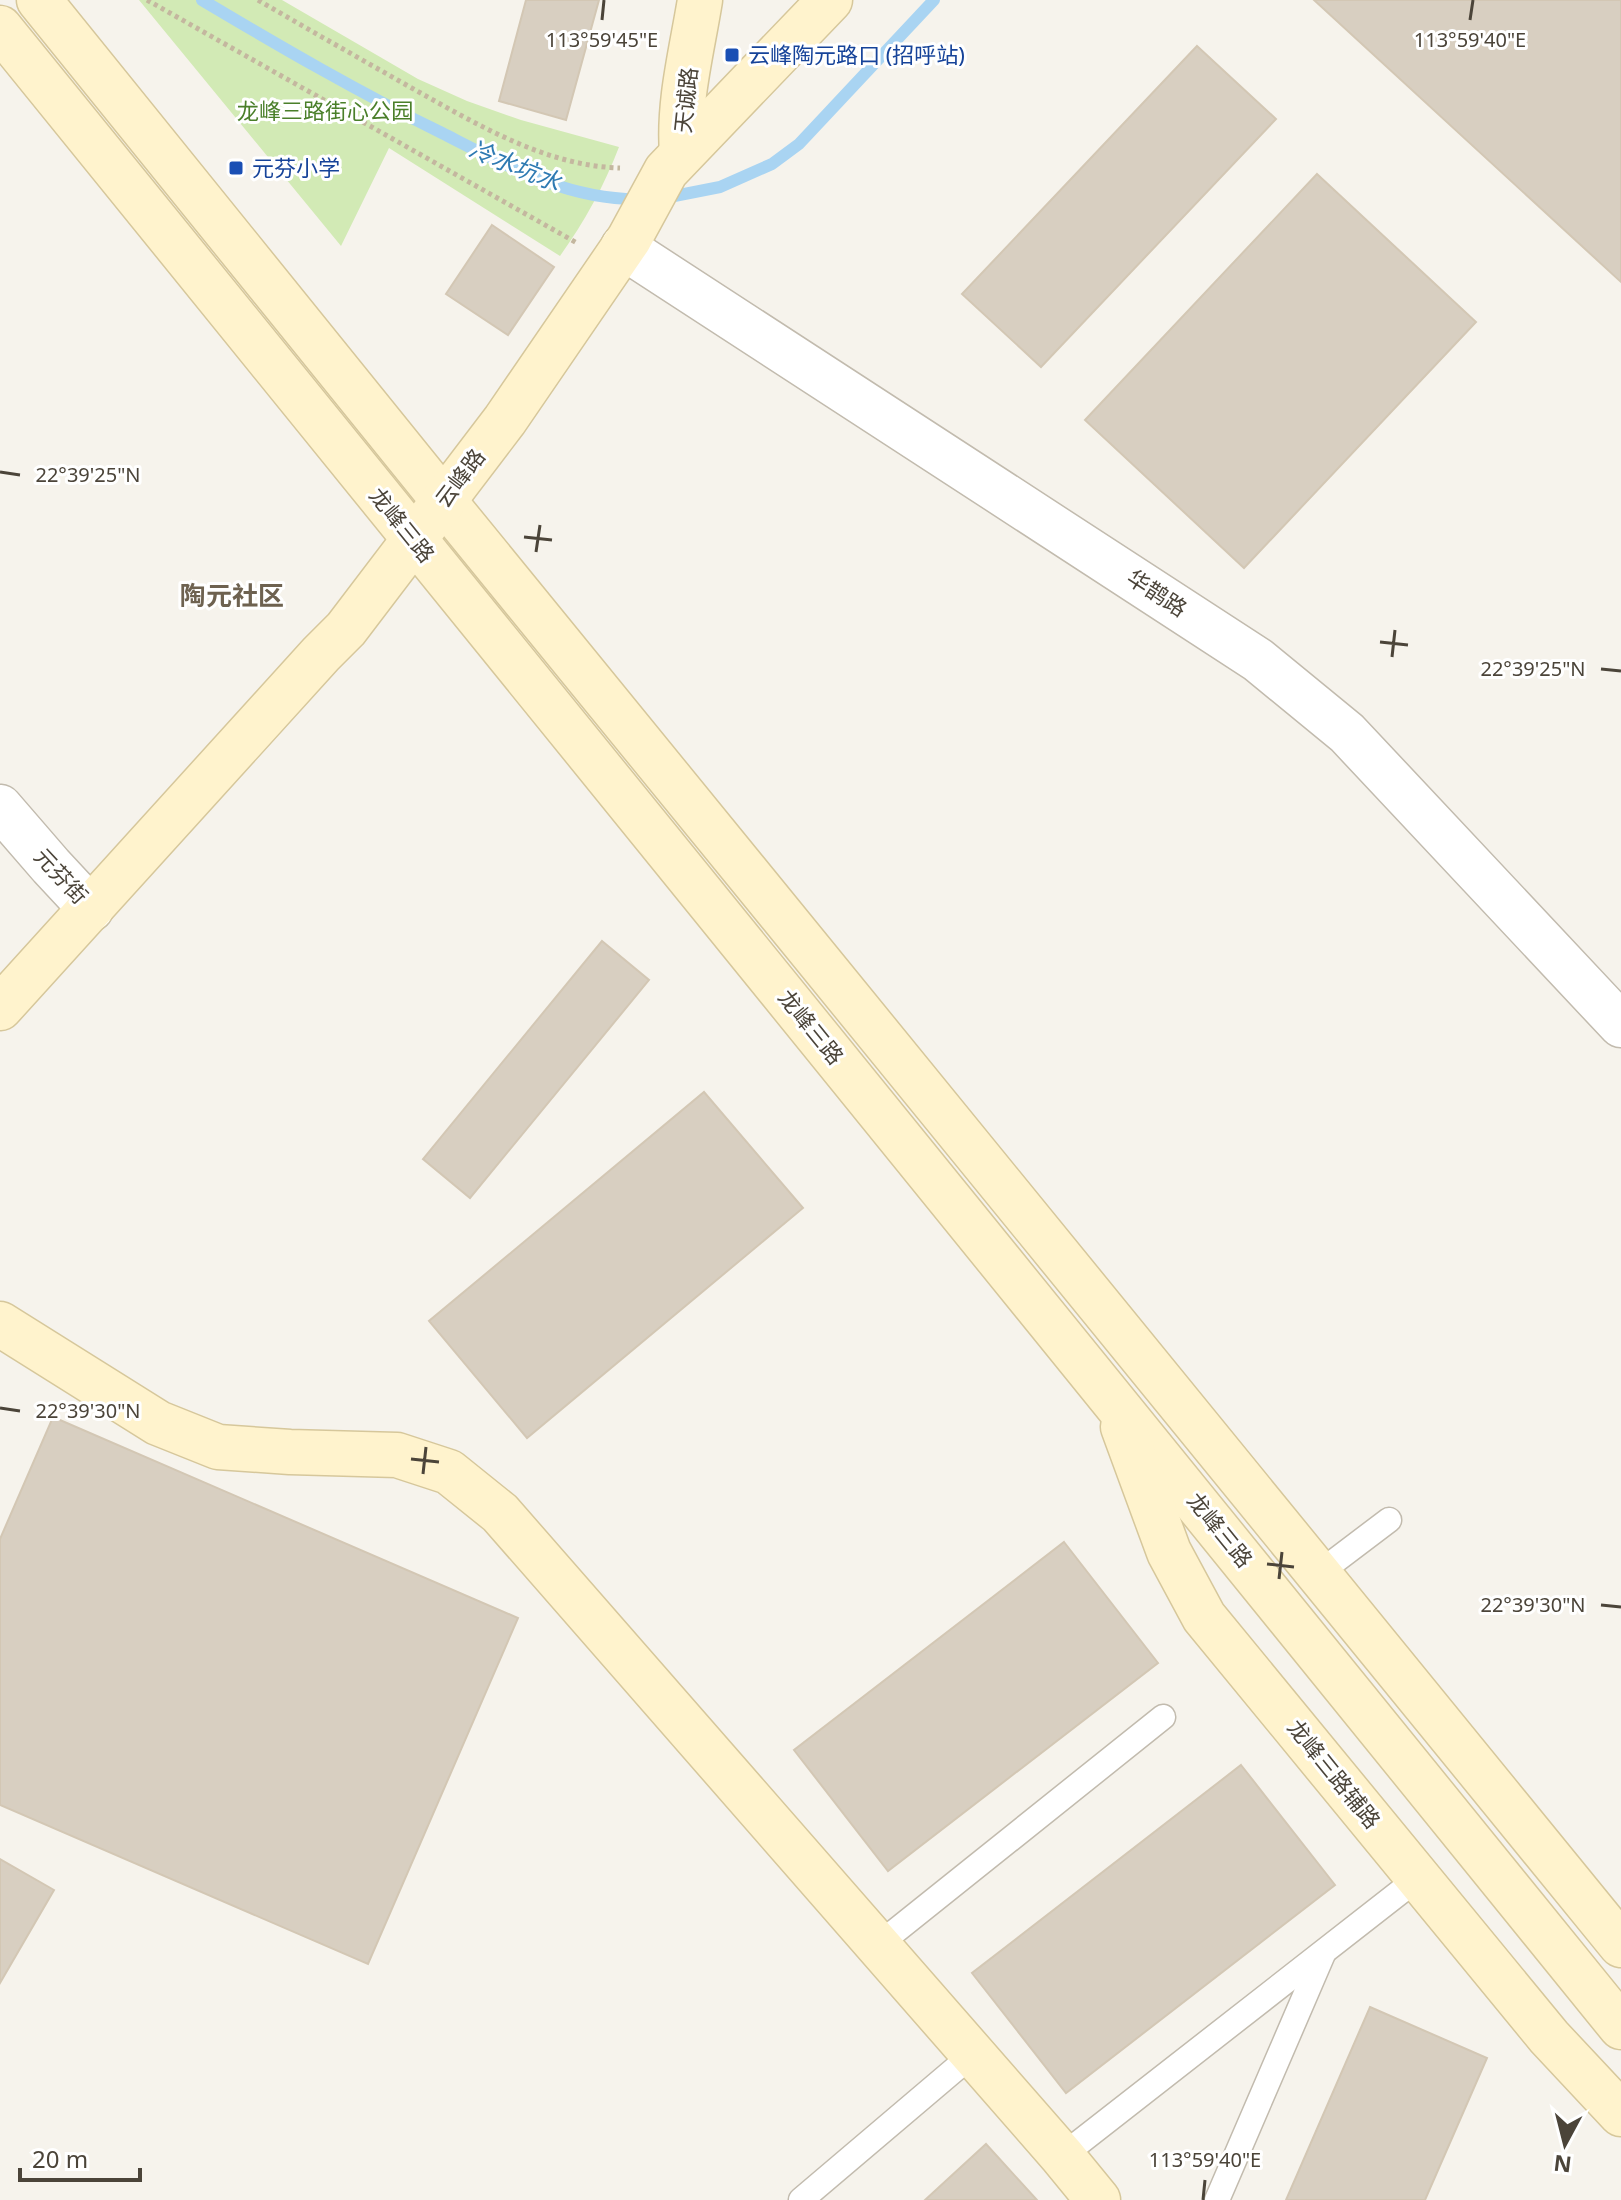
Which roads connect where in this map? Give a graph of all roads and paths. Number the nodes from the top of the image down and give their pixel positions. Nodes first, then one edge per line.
1 (39, 0) edge
2 (147, 0) edge
3 (258, 0) edge
4 (700, 0) edge
5 (830, 0) edge
6 (0, 28) edge
7 (658, 164) junction
8 (616, 238) junction
9 (443, 500) junction
10 (414, 539) junction
11 (0, 807) edge
12 (91, 909) junction
13 (811, 950) junction
14 (773, 981) junction
15 (0, 1008) edge
16 (1621, 1025) edge
17 (0, 1324) edge
18 (1112, 1395) junction
19 (1389, 1520) dead end
20 (1319, 1573) junction
21 (1163, 1717) dead end
22 (1418, 1878) junction
23 (878, 1945) junction
24 (1621, 1945) edge
25 (1324, 1951) junction
26 (1621, 2027) edge
27 (973, 2054) junction
28 (1621, 2114) edge
29 (1062, 2156) junction
30 (801, 2200) edge
31 (1098, 2200) edge
32 (1217, 2200) edge

1 - 9 main road
2 - 8 path
3 - 7 path
4 - 7 main road, 天诚路
5 - 7 main road, 云峰路
6 - 10 main road, 龙峰三路
7 - 8 main road, 云峰路
8 - 9 main road, 云峰路
8 - 16 street, 华鹊路
9 - 10 main road, 云峰路
9 - 13 main road
10 - 12 main road, 云峰路
10 - 14 main road, 龙峰三路
11 - 12 street, 元芬街
12 - 15 main road, 云峰路
13 - 14 main road
13 - 20 main road
14 - 18 main road, 龙峰三路
17 - 23 main road
18 - 22 main road, 龙峰三路辅路
18 - 26 main road, 龙峰三路
19 - 20 lane
20 - 24 main road
21 - 23 lane
22 - 25 lane
22 - 28 main road, 龙峰三路辅路
23 - 27 main road
25 - 29 lane
25 - 32 lane
27 - 29 main road
27 - 30 lane
29 - 31 main road

